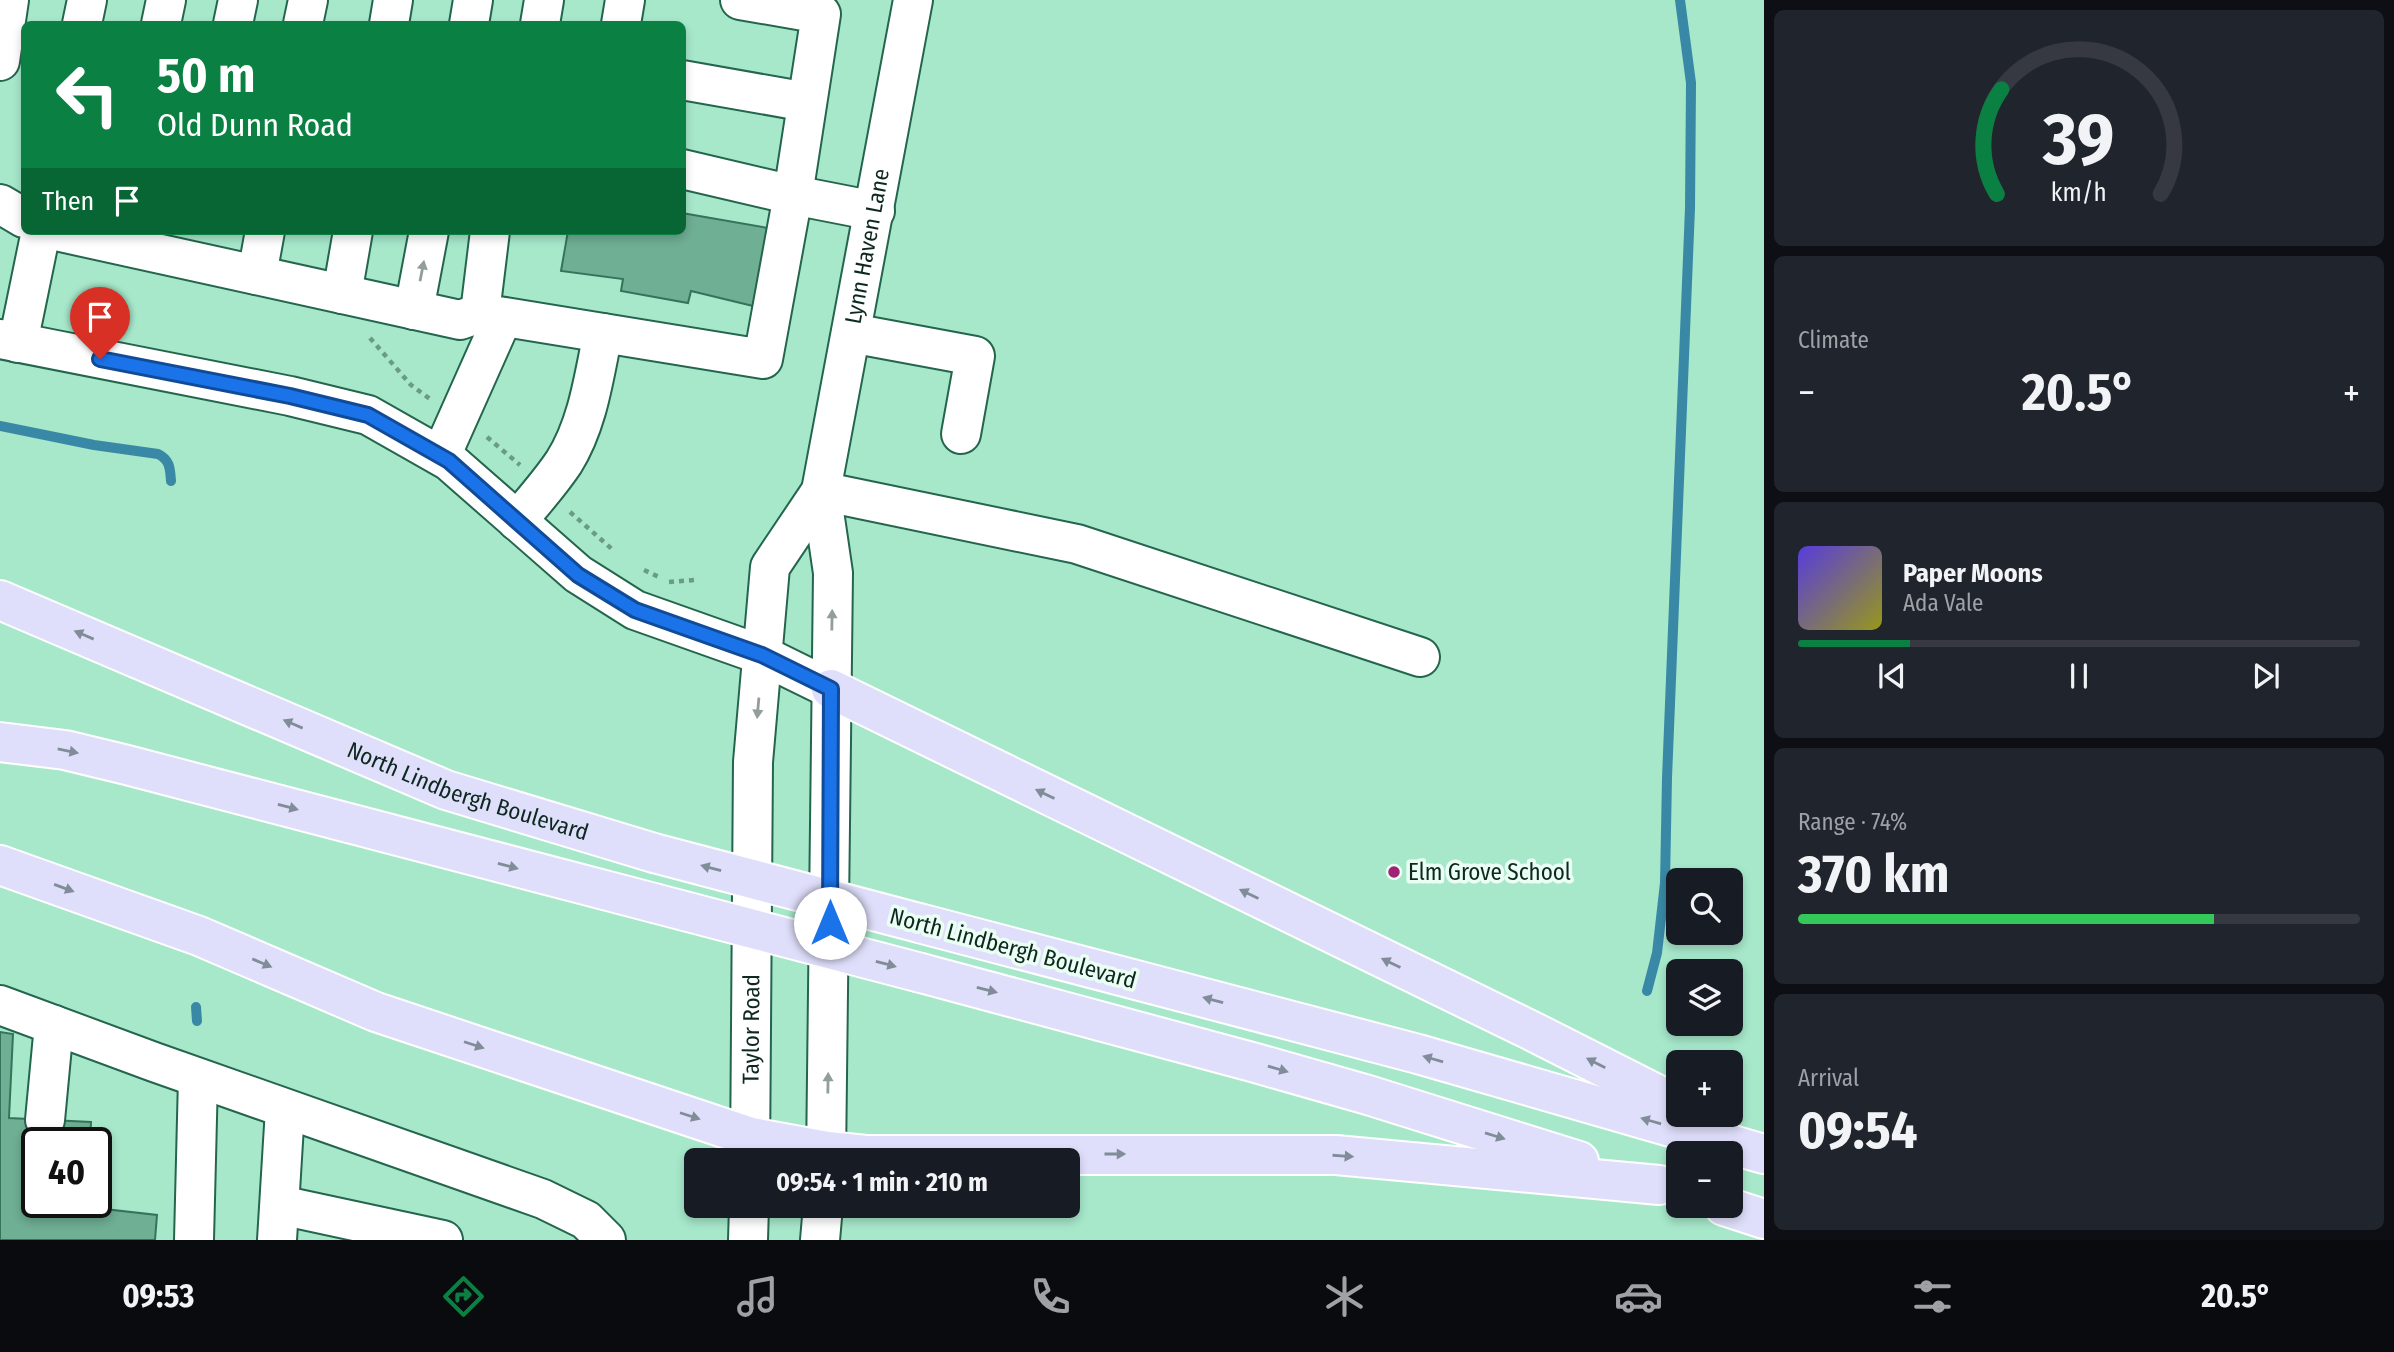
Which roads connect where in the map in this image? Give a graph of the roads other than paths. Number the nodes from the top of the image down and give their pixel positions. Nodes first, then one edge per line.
1 (9, 0) edge
2 (87, 0) edge
3 (166, 0) edge
4 (238, 0) edge
5 (308, 0) edge
6 (393, 0) edge
7 (473, 0) edge
8 (544, 0) edge
9 (625, 0) edge
10 (740, 0) edge
11 (913, 0) edge
12 (83, 21) edge
13 (162, 21) edge
14 (234, 21) edge
15 (304, 21) edge
16 (390, 21) edge
17 (470, 21) edge
18 (541, 21) edge
19 (622, 21) edge
20 (0, 61) edge
21 (686, 80) edge
22 (807, 102) junction
23 (686, 170) edge
24 (793, 195) junction
25 (0, 204) edge
26 (875, 211) junction
27 (21, 216) edge
28 (40, 235) edge
29 (91, 235) edge
30 (264, 235) edge
31 (352, 235) edge
32 (428, 235) edge
33 (490, 235) edge
34 (118, 238) edge
35 (193, 246) edge
36 (257, 275) junction
37 (342, 294) junction
38 (414, 310) junction
39 (491, 315) junction
40 (851, 332) junction
41 (603, 333) junction
42 (9, 341) edge
43 (961, 435) dead end
44 (441, 456) junction
45 (821, 491) junction
46 (517, 521) junction
47 (0, 600) edge
48 (762, 655) junction
49 (1420, 657) dead end
50 (831, 689) junction
51 (0, 742) edge
52 (0, 865) edge
53 (752, 899) joint
54 (0, 1005) edge
55 (54, 1025) junction
56 (198, 1078) junction
57 (1666, 1099) edge
58 (285, 1108) junction
59 (45, 1120) dead end
60 (1722, 1127) edge
61 (751, 1148) edge
62 (826, 1148) edge
63 (1764, 1148) edge
64 (1764, 1154) edge
65 (1080, 1155) edge
66 (1666, 1187) edge
67 (1666, 1188) edge
68 (1743, 1212) edge
69 (749, 1218) edge
70 (821, 1218) edge
71 (1764, 1219) edge
72 (278, 1222) edge
73 (194, 1240) edge
74 (443, 1240) edge
75 (606, 1240) edge
76 (748, 1240) edge
77 (820, 1240) edge

1 - 20 street
2 - 12 street
3 - 13 street
4 - 14 street
5 - 15 street
6 - 16 street
7 - 17 street
8 - 18 street
9 - 19 street
10 - 22 street
11 - 26 street, Lynn Haven Lane
21 - 22 street
22 - 24 street
23 - 24 street
24 - 26 street
24 - 41 street
25 - 27 street
26 - 40 street, Lynn Haven Lane
28 - 42 street
29 - 34 street
30 - 36 street
31 - 37 street
38 -> 32 street
33 - 39 street
34 - 35 street
35 - 36 street
36 - 37 street
37 - 38 street
38 - 39 street
39 - 41 street
39 - 44 street
40 - 43 street
40 - 45 street, Lynn Haven Lane
41 - 46 street
42 - 44 street
44 - 46 street
45 - 48 street, Lynn Haven Lane
45 - 49 street
50 -> 45 street, Lynn Haven Lane
46 - 48 street
64 -> 47 main road, North Lindbergh Boulevard, bridge
48 - 50 street
48 -> 53 street, Lynn Haven Lane
57 -> 50 main road
62 -> 50 street, Lynn Haven Lane
51 -> 66 main road, North Lindbergh Boulevard, bridge
52 -> 61 main road
53 - 61 street, Taylor Road
54 - 55 street
55 - 56 street
55 - 59 street
56 - 58 street
56 - 73 street
58 - 72 street
58 - 75 street
60 - 63 main road
65 -> 67 main road
68 - 71 main road
69 - 76 street
70 - 77 street
72 - 74 street

